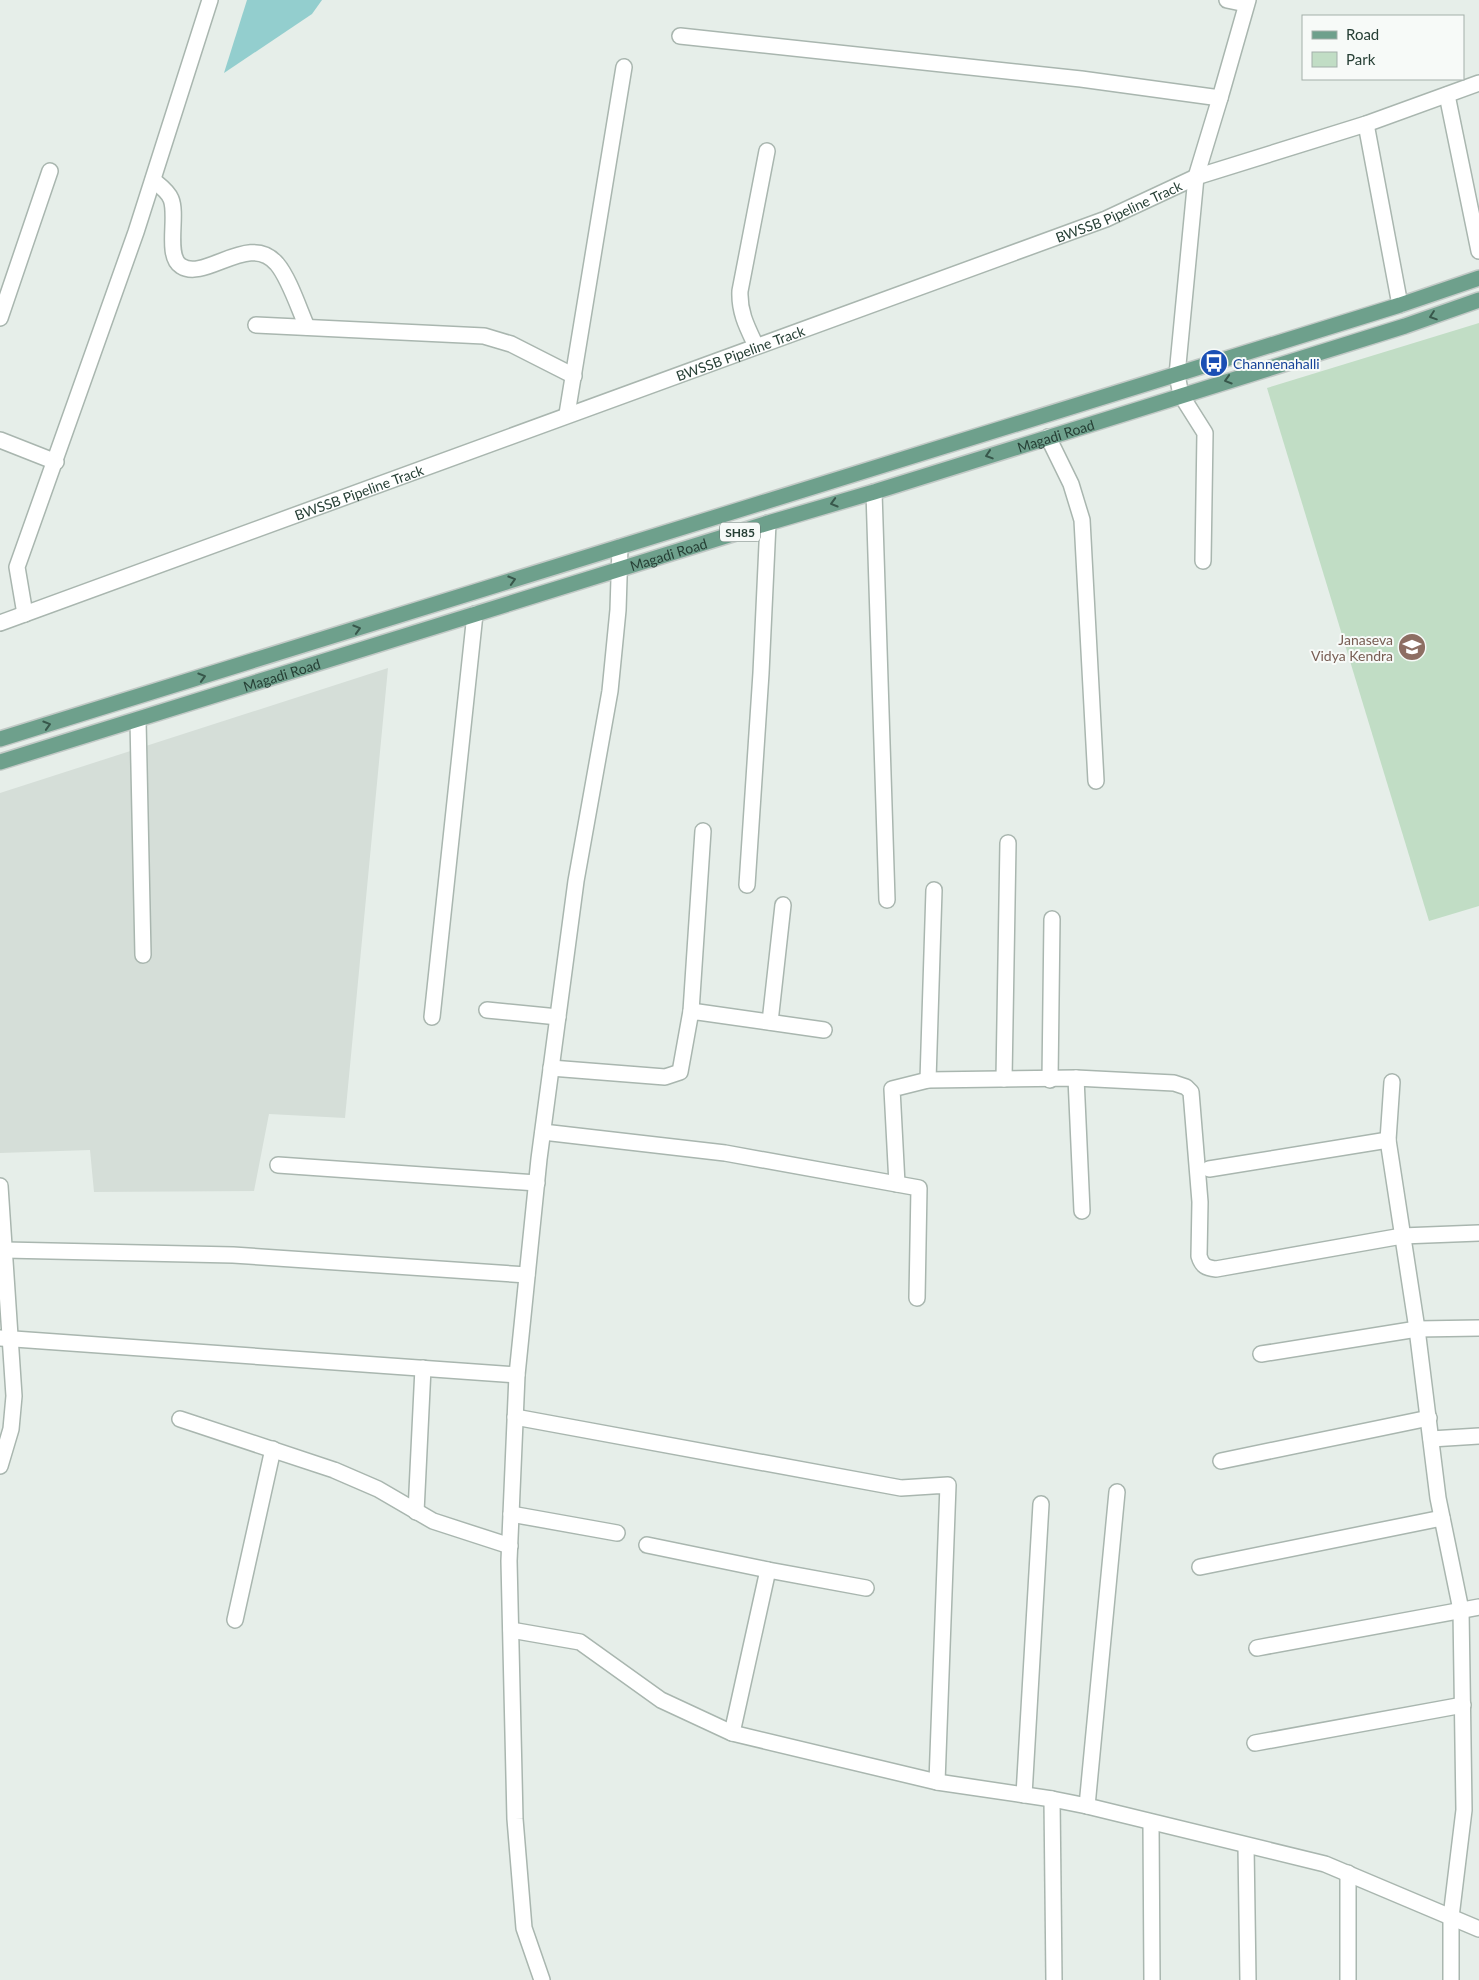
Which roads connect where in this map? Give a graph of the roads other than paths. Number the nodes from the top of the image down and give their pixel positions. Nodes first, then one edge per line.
1 (210, 0) edge
2 (1227, 0) edge
3 (1247, 2) edge
4 (680, 36) dead end
5 (624, 67) dead end
6 (1479, 83) edge
7 (1447, 95) junction
8 (1220, 98) junction
9 (1366, 124) junction
10 (767, 152) dead end
11 (50, 171) dead end
12 (1196, 178) junction
13 (153, 180) junction
14 (1479, 251) edge
15 (1479, 278) edge
16 (1479, 300) edge
17 (1400, 306) junction
18 (0, 318) edge
19 (256, 325) dead end
20 (307, 327) junction
21 (756, 346) junction
22 (1177, 374) junction
23 (574, 376) junction
24 (1181, 395) junction
25 (568, 414) junction
26 (1048, 437) junction
27 (0, 440) edge
28 (56, 462) junction
29 (874, 492) junction
30 (768, 523) junction
31 (620, 547) junction
32 (1203, 561) dead end
33 (621, 568) junction
34 (25, 614) junction
35 (475, 614) junction
36 (0, 623) edge
37 (138, 720) junction
38 (0, 739) edge
39 (0, 762) edge
40 (1096, 781) dead end
41 (703, 831) dead end
42 (1008, 843) dead end
43 (747, 885) dead end
44 (934, 890) dead end
45 (887, 900) dead end
46 (783, 905) dead end
47 (1052, 919) dead end
48 (143, 955) dead end
49 (487, 1010) dead end
50 (692, 1011) junction
51 (432, 1017) dead end
52 (558, 1017) junction
53 (770, 1022) junction
54 (824, 1030) dead end
55 (552, 1068) junction
56 (1076, 1078) junction
57 (1004, 1079) junction
58 (928, 1080) junction
59 (1050, 1080) junction
60 (1392, 1082) dead end
61 (543, 1132) junction
62 (1388, 1140) junction
63 (278, 1165) dead end
64 (1209, 1169) dead end
65 (537, 1183) junction
66 (897, 1184) junction
67 (0, 1186) edge
68 (1082, 1211) dead end
69 (1479, 1233) edge
70 (1402, 1236) junction
71 (4, 1250) junction
72 (527, 1275) junction
73 (918, 1298) dead end
74 (1479, 1328) edge
75 (1417, 1329) junction
76 (5, 1338) edge
77 (1261, 1354) dead end
78 (423, 1368) junction
79 (516, 1375) junction
80 (6, 1406) edge
81 (515, 1418) junction
82 (1429, 1418) junction
83 (180, 1419) dead end
84 (1479, 1436) edge
85 (1431, 1439) junction
86 (273, 1449) junction
87 (1221, 1461) dead end
88 (0, 1466) edge
89 (1117, 1492) dead end
90 (1040, 1504) dead end
91 (416, 1512) junction
92 (511, 1514) junction
93 (1442, 1518) junction
94 (617, 1533) dead end
95 (648, 1545) dead end
96 (510, 1546) junction
97 (1200, 1567) dead end
98 (768, 1570) junction
99 (866, 1588) dead end
100 (1479, 1607) edge
101 (1461, 1610) junction
102 (235, 1620) dead end
103 (511, 1630) junction
104 (1257, 1648) dead end
105 (1463, 1705) junction
106 (732, 1733) junction
107 (1255, 1743) dead end
108 (937, 1782) junction
109 (1024, 1795) junction
110 (1052, 1799) junction
111 (1087, 1806) junction
112 (1471, 1809) edge
113 (1151, 1823) junction
114 (1246, 1846) junction
115 (1348, 1873) junction
116 (1451, 1917) junction
117 (1479, 1929) edge
118 (542, 1980) edge
119 (1054, 1980) edge
120 (1152, 1980) edge
121 (1248, 1980) edge
122 (1348, 1980) edge
123 (1451, 1980) edge

1 - 13 street
2 - 3 street
3 - 8 street
4 - 8 street
5 - 23 street
6 - 7 street, BWSSB Pipeline Track
7 - 9 street, BWSSB Pipeline Track
7 - 14 street
8 - 12 street
9 - 12 street, BWSSB Pipeline Track
9 - 17 street
10 - 21 street
11 - 18 street
12 - 21 street, BWSSB Pipeline Track
12 - 22 street
13 - 20 street
13 - 28 street
15 - 17 main road, Magadi Road / SH85
16 -> 24 main road, Magadi Road / SH85
17 - 22 main road, Magadi Road / SH85
19 - 20 street
20 - 23 street
21 - 25 street, BWSSB Pipeline Track
22 - 24 street
22 - 31 main road, Magadi Road / SH85
23 - 25 street
24 - 26 main road, Magadi Road / SH85
24 - 32 street
25 - 34 street, BWSSB Pipeline Track
26 -> 29 main road, Magadi Road / SH85
26 - 40 street
27 - 28 street
28 - 34 street
29 -> 30 main road, Magadi Road / SH85
29 - 45 street
30 - 33 main road, Magadi Road / SH85
30 - 43 street
31 - 33 street
38 -> 31 main road, Magadi Road / SH85
33 - 35 main road, Magadi Road / SH85
33 - 52 street
34 - 36 street, BWSSB Pipeline Track
35 - 37 main road, Magadi Road / SH85
35 - 51 street
37 - 39 main road, Magadi Road / SH85
37 - 48 street
41 - 50 street
42 - 57 street
44 - 58 street
46 - 53 street
47 - 59 street
49 - 52 street
50 - 53 street
50 - 55 street
52 - 55 street
53 - 54 street
55 - 61 street
56 - 59 street
56 - 68 street
56 - 70 street
57 - 58 street
57 - 59 street
58 - 66 street
60 - 62 street
61 - 65 street
61 - 66 street
62 - 64 street
62 - 70 street
63 - 65 street
65 - 72 street
66 - 73 street
67 - 71 street
69 - 70 street
70 - 75 street
71 - 72 street
71 - 76 street
72 - 79 street
74 - 75 street
75 - 77 street
75 - 82 street
76 - 78 street
76 - 80 street
78 - 79 street
78 - 91 street
79 - 81 street
80 - 88 street
81 - 92 street
81 - 108 street
82 - 85 street
82 - 87 street
83 - 86 street
84 - 85 street
85 - 93 street
86 - 91 street
86 - 102 street
89 - 111 street
90 - 109 street
91 - 96 street
92 - 94 street
92 - 96 street
93 - 97 street
93 - 101 street
95 - 98 street
96 - 103 street
98 - 99 street
98 - 106 street
100 - 101 street
101 - 104 street
101 - 105 street
103 - 106 street
103 - 118 street
105 - 107 street
105 - 112 street
106 - 108 street
108 - 109 street
109 - 110 street
110 - 111 street
110 - 119 street
111 - 113 street
112 - 116 street
113 - 114 street
113 - 120 street
114 - 115 street
114 - 121 street
115 - 116 street
115 - 122 street
116 - 117 street
116 - 123 street

